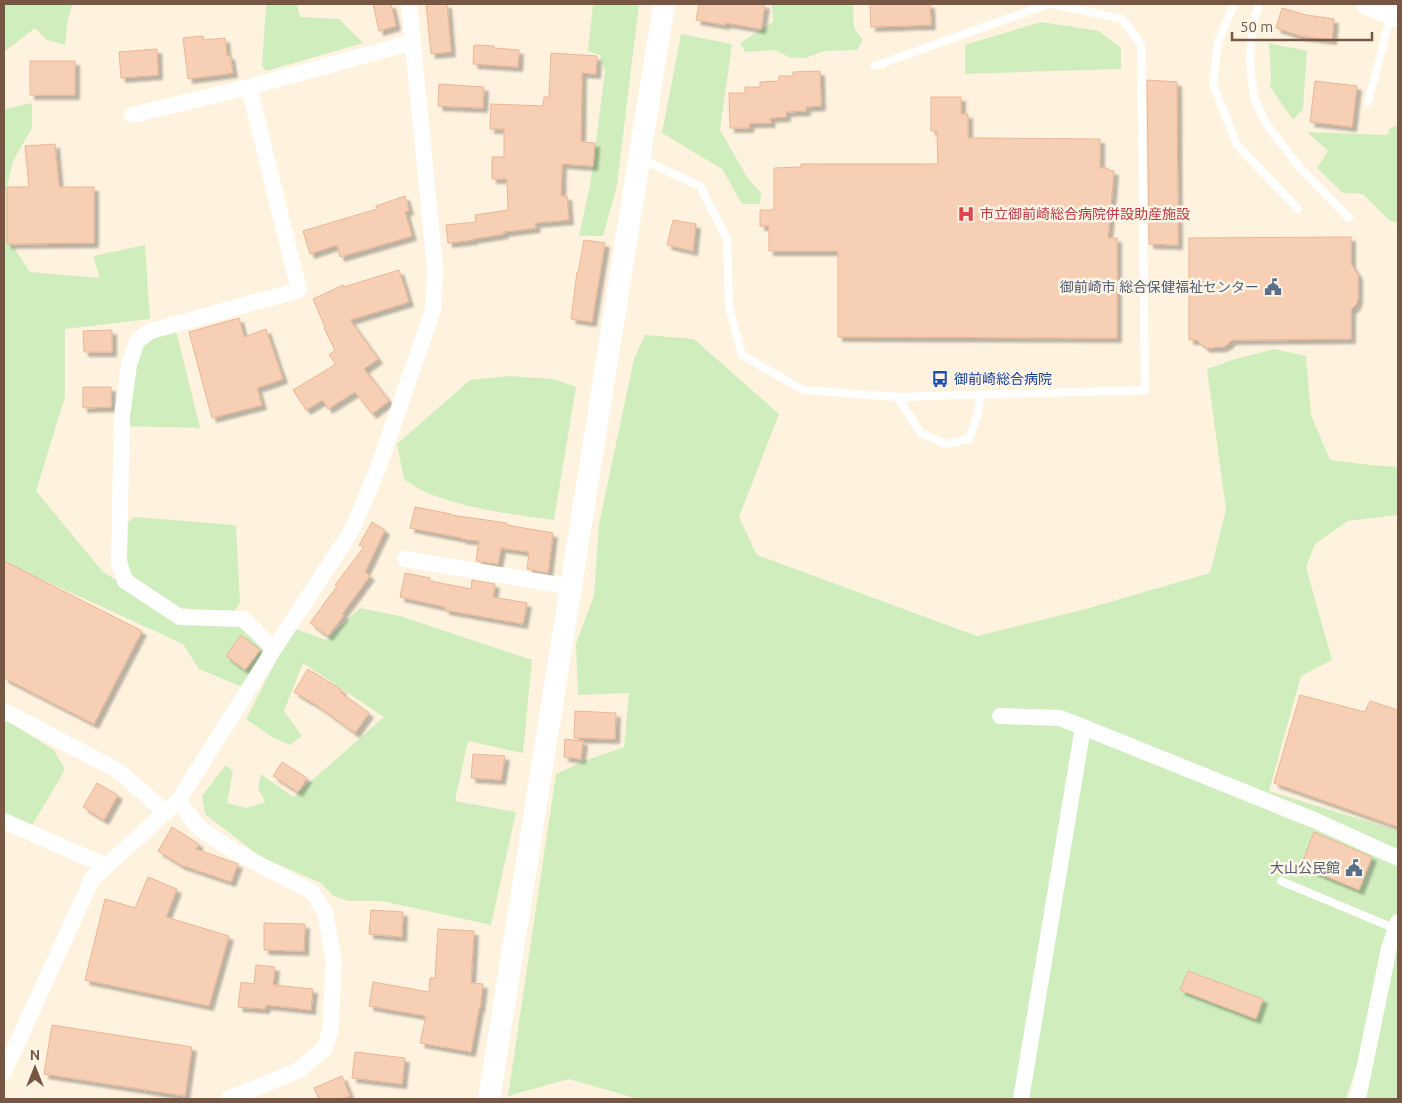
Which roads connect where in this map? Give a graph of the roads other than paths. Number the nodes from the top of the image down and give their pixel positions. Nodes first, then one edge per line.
1 (409, 4) edge
2 (664, 4) edge
3 (1050, 4) edge
4 (1234, 4) edge
5 (1259, 4) edge
6 (1367, 4) edge
7 (1395, 14) edge
8 (413, 42) junction
9 (875, 66) dead end
10 (249, 86) junction
11 (1368, 102) dead end
12 (132, 115) dead end
13 (640, 158) junction
14 (1298, 210) dead end
15 (1349, 218) dead end
16 (981, 394) junction
17 (897, 397) junction
18 (405, 559) dead end
19 (572, 587) junction
20 (274, 649) junction
21 (4, 711) edge
22 (1000, 716) dead end
23 (1083, 726) junction
24 (178, 801) junction
25 (166, 813) junction
26 (4, 821) edge
27 (1398, 858) edge
28 (106, 866) junction
29 (1281, 881) dead end
30 (1397, 925) edge
31 (4, 1072) edge
32 (229, 1099) edge
33 (489, 1099) edge
34 (1021, 1099) edge
35 (1358, 1099) edge

1 - 8 street
2 - 13 street
3 - 9 lane
3 - 16 lane
4 - 14 lane
5 - 15 lane
6 - 7 street
7 - 11 lane
8 - 10 street
8 - 20 street
10 - 12 street
10 - 20 street
13 - 17 lane
13 - 19 street
16 - 17 lane
16 - 17 lane
18 - 19 street
19 - 33 street
20 - 24 street
21 - 25 street
22 - 23 street
23 - 27 street
23 - 34 street
24 - 25 street
24 - 32 street
25 - 28 street
26 - 28 street
28 - 31 street
29 - 30 lane
30 - 35 street

